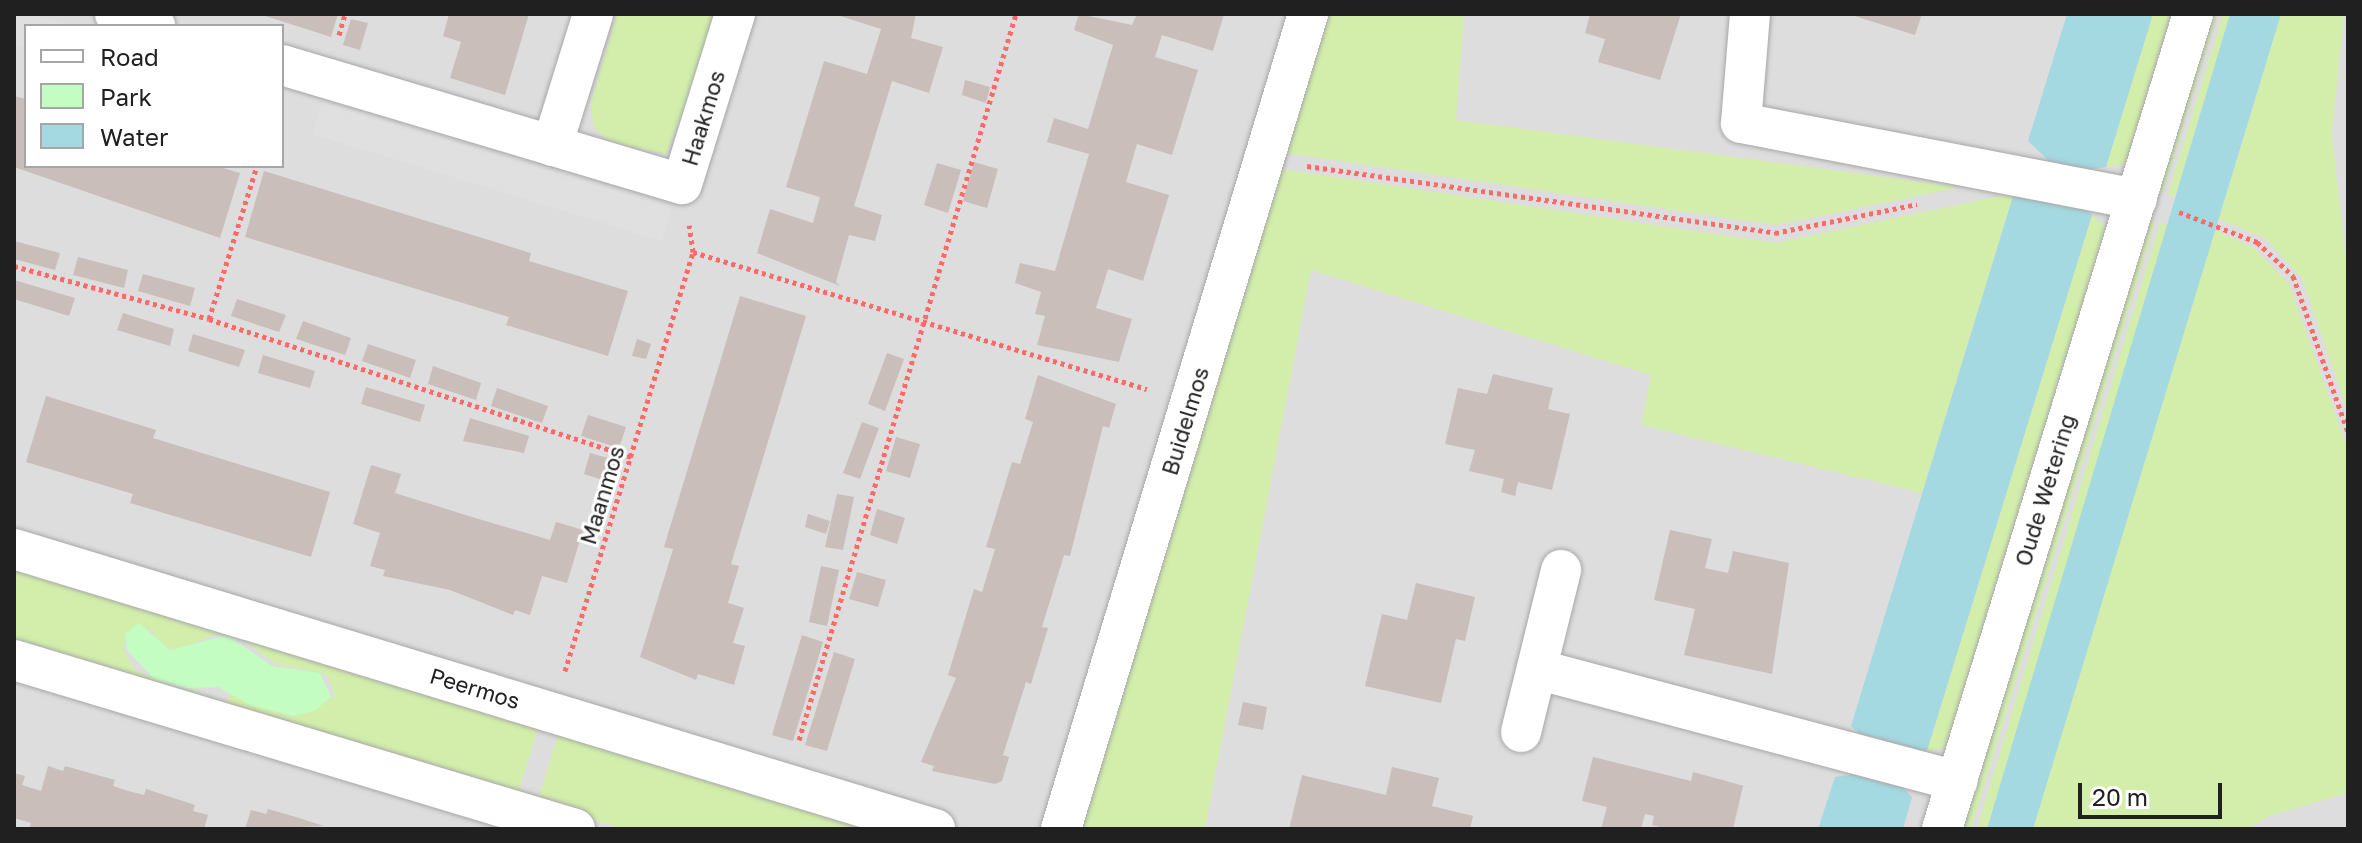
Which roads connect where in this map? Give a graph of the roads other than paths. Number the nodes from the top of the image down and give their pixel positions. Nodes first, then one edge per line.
1 (115, 14) edge
2 (593, 14) edge
3 (735, 14) edge
4 (1308, 14) edge
5 (1750, 14) edge
6 (2193, 14) edge
7 (148, 24) edge
8 (284, 66) edge
9 (552, 146) junction
10 (2153, 204) junction
11 (14, 549) edge
12 (1561, 570) dead end
13 (14, 660) edge
14 (1540, 670) junction
15 (1521, 732) dead end
16 (1957, 781) junction
17 (575, 829) edge
18 (935, 829) edge
19 (1061, 829) edge
20 (1942, 829) edge

1 - 7 street
2 - 9 street
3 - 9 street, Haakmos
4 - 19 street, Buidelmos
5 - 10 street
6 - 10 street, Oude Wetering
8 - 9 street, Haakmos
10 - 16 street, Oude Wetering
11 - 18 street, Peermos
12 - 14 street
13 - 17 street
14 - 15 street
14 - 16 street
16 - 20 street, Oude Wetering

